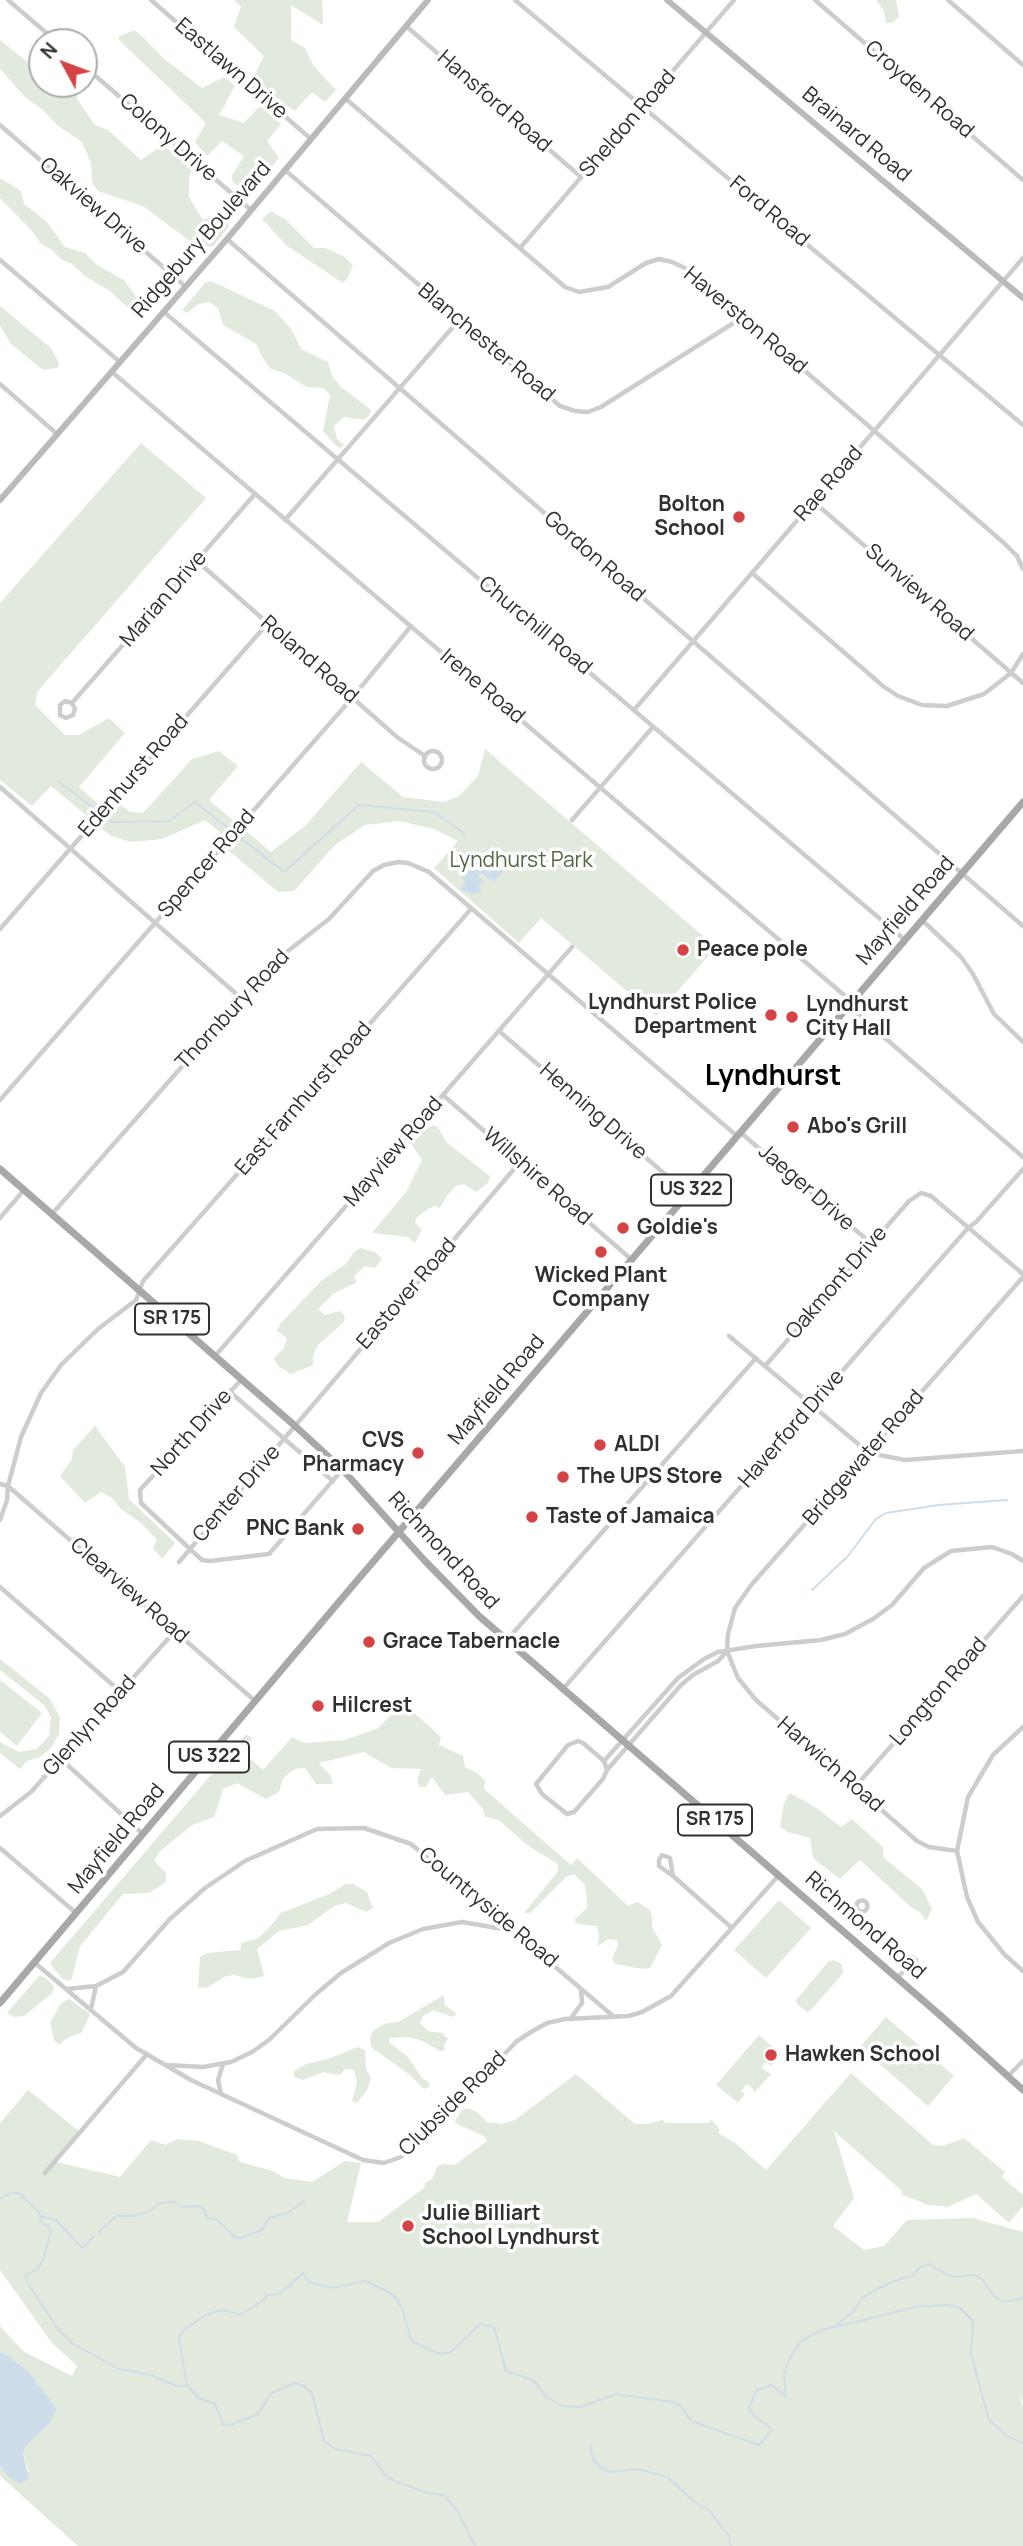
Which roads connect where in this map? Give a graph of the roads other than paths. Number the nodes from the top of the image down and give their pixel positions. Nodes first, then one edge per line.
1 (8, 0) edge
2 (151, 0) edge
3 (428, 0) edge
4 (515, 0) edge
5 (667, 0) edge
6 (734, 0) edge
7 (815, 0) edge
8 (948, 0) edge
9 (406, 26) junction
10 (41, 28) edge
11 (707, 33) junction
12 (1023, 65) edge
13 (98, 78) edge
14 (346, 99) junction
15 (643, 106) junction
16 (0, 125) edge
17 (311, 139) junction
18 (285, 170) junction
19 (581, 177) junction
20 (1023, 180) edge
21 (251, 210) junction
22 (227, 239) junction
23 (520, 248) junction
24 (1023, 258) edge
25 (0, 260) edge
26 (1003, 281) junction
27 (186, 286) junction
28 (1023, 298) edge
29 (164, 312) junction
30 (743, 317) junction
31 (459, 320) junction
32 (939, 355) junction
33 (120, 362) junction
34 (112, 372) junction
35 (0, 383) edge
36 (399, 388) junction
37 (1023, 425) edge
38 (874, 432) junction
39 (58, 434) junction
40 (338, 459) junction
41 (255, 494) junction
42 (0, 500) edge
43 (814, 502) junction
44 (285, 520) junction
45 (197, 561) junction
46 (1023, 569) edge
47 (752, 573) junction
48 (267, 624) junction
49 (411, 626) junction
50 (694, 642) junction
51 (1023, 654) edge
52 (1011, 673) junction
53 (1023, 683) edge
54 (352, 698) junction
55 (72, 703) dead end
56 (634, 710) junction
57 (653, 727) junction
58 (425, 756) junction
59 (0, 787) edge
60 (601, 788) junction
61 (1023, 802) edge
62 (572, 820) dead end
63 (71, 849) junction
64 (962, 873) junction
65 (471, 909) junction
66 (922, 920) junction
67 (155, 923) junction
68 (1023, 926) edge
69 (0, 929) edge
70 (905, 940) junction
71 (572, 947) dead end
72 (548, 975) junction
73 (241, 998) junction
74 (850, 1003) junction
75 (499, 1031) junction
76 (1023, 1042) edge
77 (443, 1095) junction
78 (0, 1100) edge
79 (739, 1134) junction
80 (1023, 1157) edge
81 (520, 1162) junction
82 (0, 1169) edge
83 (1023, 1169) edge
84 (24, 1190) junction
85 (688, 1194) junction
86 (52, 1214) junction
87 (0, 1218) edge
88 (968, 1227) junction
89 (872, 1244) junction
90 (632, 1260) junction
91 (1023, 1275) edge
92 (140, 1291) junction
93 (729, 1336) dead end
94 (215, 1356) junction
95 (756, 1358) junction
96 (765, 1366) junction
97 (241, 1379) junction
98 (229, 1391) junction
99 (812, 1406) junction
100 (294, 1425) junction
101 (285, 1438) junction
102 (1023, 1451) edge
103 (869, 1453) junction
104 (343, 1470) junction
105 (333, 1481) junction
106 (0, 1484) edge
107 (8, 1486) junction
108 (0, 1520) edge
109 (399, 1532) junction
110 (190, 1549) junction
111 (1023, 1561) edge
112 (179, 1562) dead end
113 (0, 1587) edge
114 (1023, 1596) edge
115 (175, 1631) junction
116 (506, 1640) junction
117 (727, 1651) junction
118 (562, 1690) junction
119 (121, 1692) junction
120 (256, 1702) junction
121 (1023, 1727) edge
122 (625, 1743) junction
123 (61, 1759) junction
124 (604, 1761) junction
125 (607, 1770) junction
126 (855, 1787) junction
127 (0, 1816) edge
128 (144, 1834) junction
129 (0, 1847) edge
130 (957, 1851) junction
131 (779, 1875) junction
132 (673, 1876) junction
133 (77, 1913) junction
134 (732, 1928) junction
135 (515, 1931) junction
136 (35, 1963) junction
137 (906, 1968) dead end
138 (1023, 1971) edge
139 (897, 1978) junction
140 (96, 1986) junction
141 (581, 1987) junction
142 (66, 1989) junction
143 (1, 1999) edge
144 (91, 2010) junction
145 (614, 2017) junction
146 (570, 2019) junction
147 (146, 2054) junction
148 (1023, 2061) edge
149 (166, 2064) junction
150 (223, 2064) junction
151 (1009, 2077) junction
152 (1023, 2090) edge
153 (222, 2094) junction
154 (45, 2173) dead end

1 - 10 street
2 - 17 street, Eastlawn Drive
3 - 9 street, Ridgebury Boulevard
4 - 15 street, Ford Road
5 - 11 street, Brainard Road
6 - 11 street, Sheldon Road
7 - 20 street, Croyden Road
8 - 12 street
9 - 14 street, Ridgebury Boulevard
9 - 19 street, Hansford Road
11 - 15 street, Sheldon Road
11 - 26 street, Brainard Road
13 - 21 street, Colony Drive
14 - 17 street, Ridgebury Boulevard
14 - 23 street, Haverston Road
15 - 19 street, Sheldon Road
15 - 32 street, Ford Road
16 - 27 street, Oakview Drive
17 - 18 street, Ridgebury Boulevard
18 - 21 street, Ridgebury Boulevard
18 - 31 street, Blanchester Road
19 - 23 street, Sheldon Road
21 - 22 street, Ridgebury Boulevard
22 - 27 street, Ridgebury Boulevard
22 - 36 street, Gordon Road
23 - 30 street, Haverston Road
24 - 26 street, Rae Road
25 - 33 street
26 - 28 street, Brainard Road
26 - 32 street, Rae Road
27 - 29 street, Ridgebury Boulevard
29 - 33 street, Ridgebury Boulevard
29 - 40 street, Churchill Road
30 - 31 street, Blanchester Road
30 - 38 street, Haverston Road
31 - 36 street
32 - 37 street, Ford Road
32 - 38 street, Rae Road
33 - 34 street, Ridgebury Boulevard
34 - 39 street, Ridgebury Boulevard
34 - 41 street, Irene Road
35 - 39 street
36 - 40 street
36 - 50 street, Gordon Road
38 - 43 street, Rae Road
38 - 46 street, Haverston Road
39 - 42 street, Ridgebury Boulevard
40 - 44 street
40 - 56 street, Churchill Road
41 - 44 street, Irene Road
41 - 45 street, Marian Drive
43 - 47 street, Rae Road
43 - 52 street, Sunview Road
44 - 49 street, Irene Road
45 - 48 street, Roland Road
45 - 55 street, Marian Drive
47 - 50 street, Rae Road
47 - 52 street
48 - 54 street, Roland Road
48 - 63 street, Edenhurst Road
49 - 54 street, Spencer Road
49 - 60 street, Irene Road
50 - 56 street, Rae Road
50 - 64 street, Gordon Road
51 - 52 street
52 - 53 street, Sunview Road
54 - 58 street, Roland Road
54 - 67 street, Spencer Road
56 - 57 street, Churchill Road
57 - 60 street
57 - 70 street, Churchill Road
58 - 58 street, Roland Road
59 - 63 street
60 - 62 street
60 - 74 street, Irene Road
61 - 64 main road, Mayfield Road / US 322
63 - 67 street
63 - 69 street, Edenhurst Road
64 - 66 main road, Mayfield Road / US 322
64 - 68 street, Gordon Road
65 - 72 street, Thornbury Road
65 - 73 street, Thornbury Road
65 - 92 street, East Farnhurst Road
66 - 70 main road, Mayfield Road / US 322
66 - 76 street
67 - 73 street
67 - 78 street, Spencer Road
70 - 74 main road, Mayfield Road / US 322
71 - 72 street, Mayview Road
72 - 75 street, Mayview Road
72 - 79 street, Jaeger Drive
73 - 86 street, Thornbury Road
74 - 79 main road, Mayfield Road / US 322
74 - 80 street, Irene Road
75 - 77 street, Mayview Road
75 - 85 street, Henning Drive
77 - 81 street, Willshire Road
77 - 94 street, Mayview Road
79 - 85 main road, Mayfield Road / US 322
79 - 89 street, Jaeger Drive
81 - 90 street, Willshire Road
81 - 100 street, Eastover Road
82 - 84 main road, Richmond Road / SR 175
83 - 88 street, Haverford Drive
84 - 86 main road, Richmond Road / SR 175
84 - 87 street
85 - 90 main road, Mayfield Road / US 322
86 - 92 main road, Richmond Road / SR 175
88 - 89 street, Oakmont Drive
88 - 91 street
88 - 99 street, Haverford Drive
89 - 96 street, Oakmont Drive
90 - 109 main road, Mayfield Road / US 322
91 - 103 street, Bridgewater Road
92 - 94 main road, Richmond Road / SR 175
92 - 107 street, East Farnhurst Road
93 - 95 street
94 - 97 main road, Richmond Road / SR 175
95 - 96 street
95 - 116 street
96 - 99 street
97 - 98 street, North Drive
97 - 100 main road, Richmond Road / SR 175
98 - 101 street
98 - 110 street, North Drive
99 - 103 street
99 - 118 street, Haverford Drive
100 - 101 street, Center Drive
100 - 104 main road, Richmond Road / SR 175
101 - 105 street
101 - 110 street, Center Drive
102 - 103 street
103 - 117 street, Bridgewater Road
104 - 105 street
104 - 109 main road, Richmond Road / SR 175
105 - 110 street
106 - 107 street, Clearview Road
107 - 108 street, East Farnhurst Road
107 - 115 street, Clearview Road
109 - 116 main road, Richmond Road / SR 175
109 - 120 main road, Mayfield Road / US 322
110 - 112 street, Center Drive
111 - 117 street
113 - 119 street
114 - 126 street, Longton Road
115 - 119 street, Glenlyn Road
115 - 120 street, Clearview Road
116 - 118 main road, Richmond Road / SR 175
117 - 122 street
117 - 126 street, Harwich Road
118 - 122 main road, Richmond Road / SR 175
119 - 123 street, Glenlyn Road
120 - 128 main road, Mayfield Road / US 322
121 - 130 street
122 - 124 street
122 - 125 street
122 - 131 main road, Richmond Road / SR 175
123 - 127 street, Glenlyn Road
123 - 128 street
124 - 125 street
124 - 125 street
126 - 130 street, Harwich Road
128 - 133 main road, Mayfield Road / US 322
129 - 133 street
130 - 138 street
131 - 134 street, Clubside Road
131 - 139 main road, Richmond Road / SR 175
132 - 132 street
132 - 134 street
133 - 136 main road, Mayfield Road / US 322
134 - 145 street, Clubside Road
135 - 140 street, Countryside Road
135 - 141 street, Countryside Road
135 - 150 street
136 - 142 street, Clubside Road
136 - 143 main road, Mayfield Road / US 322
137 - 139 street
139 - 151 main road, Richmond Road / SR 175
140 - 142 street, Countryside Road
140 - 144 street
141 - 145 street, Countryside Road
141 - 146 street
142 - 144 street, Clubside Road
144 - 147 street, Clubside Road
145 - 146 street, Clubside Road
146 - 153 street, Clubside Road
147 - 149 street, Clubside Road
147 - 154 street
148 - 151 street
149 - 150 street
149 - 153 street, Clubside Road
150 - 153 street
151 - 152 main road, Richmond Road / SR 175

